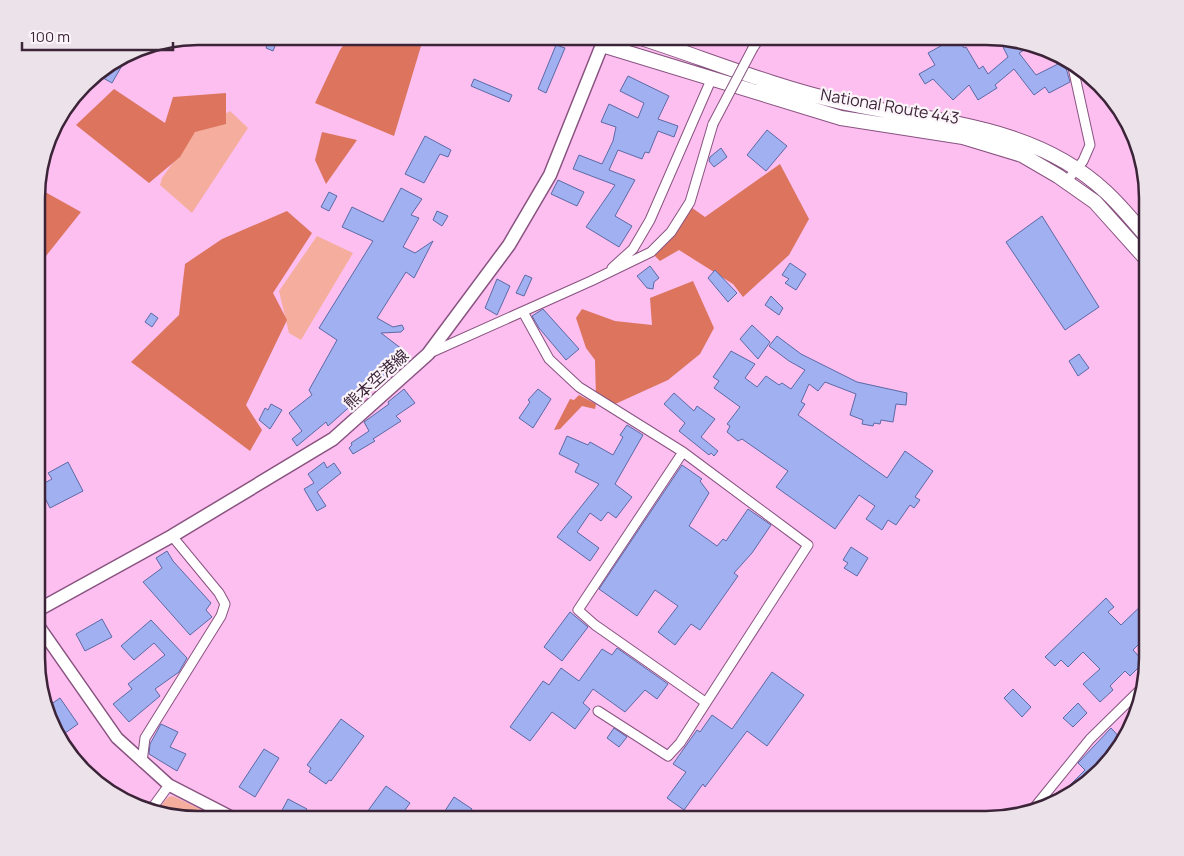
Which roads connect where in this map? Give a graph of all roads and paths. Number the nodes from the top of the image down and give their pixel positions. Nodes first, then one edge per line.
1 (601, 45) edge
2 (614, 45) edge
3 (662, 45) edge
4 (755, 45) edge
5 (1074, 73) edge
6 (711, 80) junction
7 (1076, 170) junction
8 (1066, 182) junction
9 (1139, 228) edge
10 (1139, 251) edge
11 (604, 275) junction
12 (523, 312) junction
13 (428, 354) junction
14 (683, 452) junction
15 (172, 536) junction
16 (45, 606) edge
17 (45, 635) edge
18 (1134, 697) edge
19 (705, 702) junction
20 (598, 711) dead end
21 (142, 762) junction
22 (169, 785) junction
23 (1040, 801) edge
24 (155, 804) edge
25 (219, 811) edge

1 - 13 main road, 熊本空港線
2 - 6 highway, National Route 443
3 - 7 highway, National Route 443
4 - 11 street, bridge
5 - 7 street
6 - 8 highway, National Route 443
6 - 11 street
7 - 8 street
7 - 9 highway, National Route 443
8 - 10 highway, National Route 443
11 - 12 street
12 - 13 street
12 - 14 street
13 - 15 main road, 熊本空港線
14 - 19 street
14 - 19 street
15 - 16 main road, 熊本空港線
15 - 21 street
17 - 21 street
18 - 23 street
19 - 20 street
21 - 22 street
22 - 24 street
22 - 25 street

